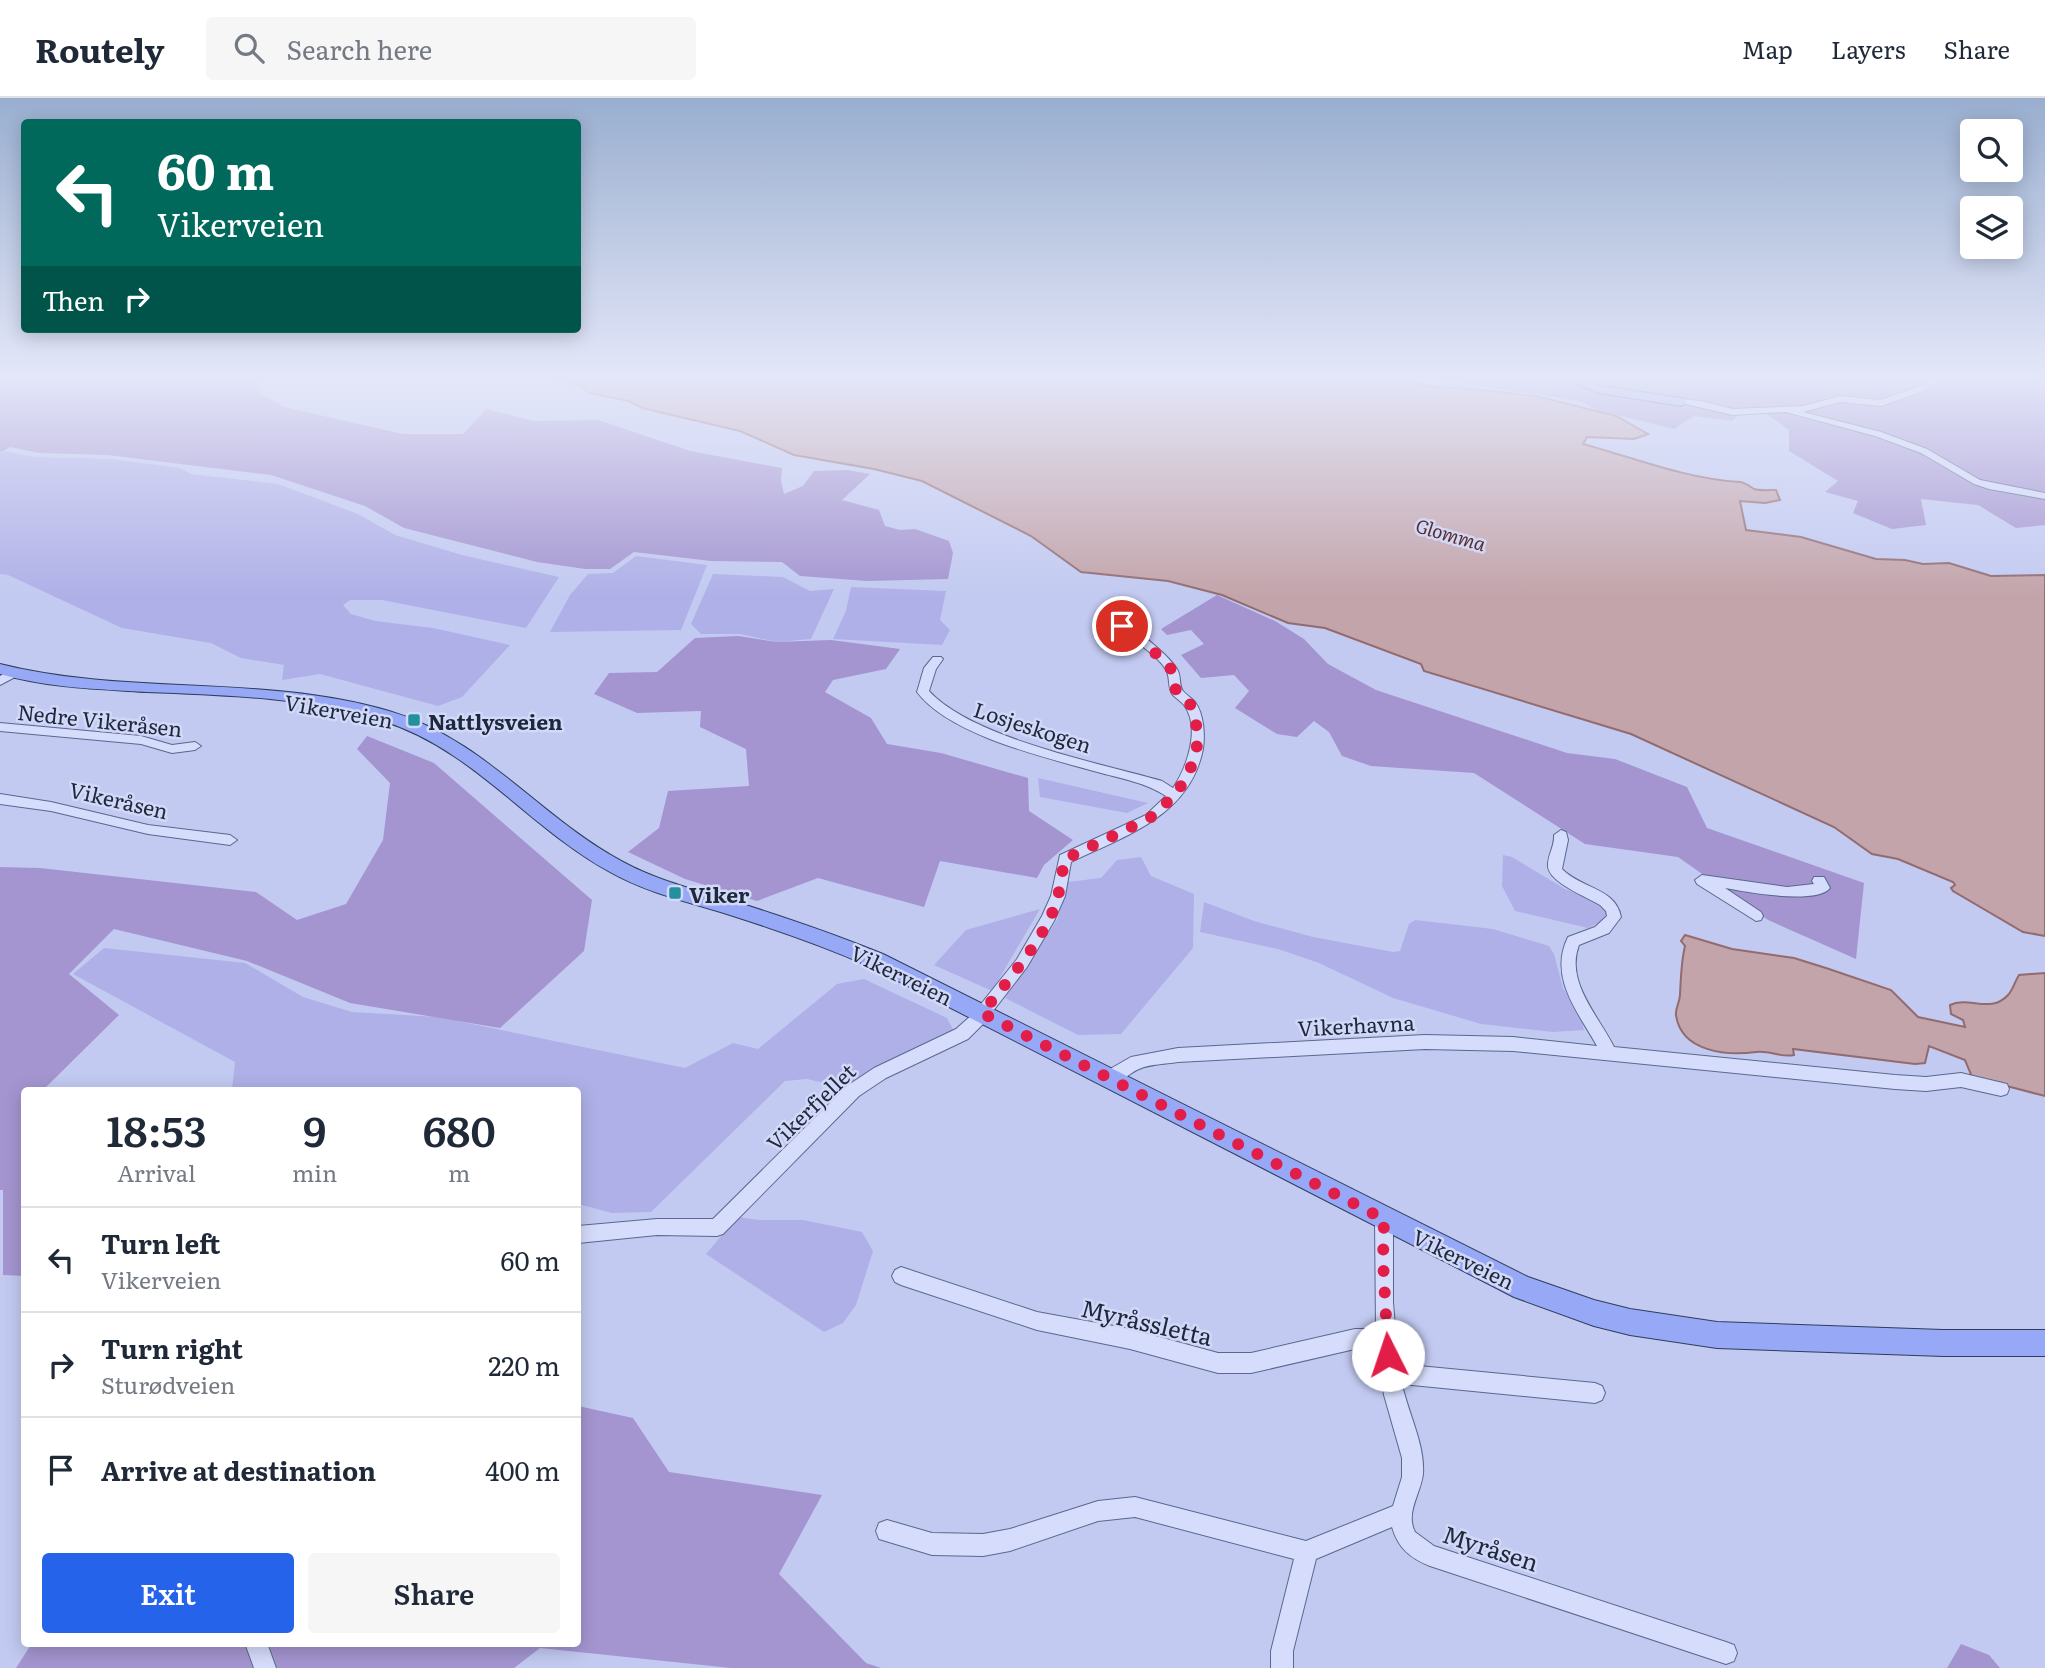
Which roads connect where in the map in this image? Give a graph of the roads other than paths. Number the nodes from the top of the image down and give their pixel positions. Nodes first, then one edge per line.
1 (1922, 450) edge
2 (2045, 496) edge
3 (1122, 626) dead end
4 (937, 659) dead end
5 (4, 675) edge
6 (0, 727) edge
7 (195, 747) dead end
8 (1175, 795) junction
9 (0, 799) edge
10 (1561, 835) dead end
11 (230, 840) dead end
12 (1819, 881) dead end
13 (1693, 884) dead end
14 (1735, 904) junction
15 (1756, 916) dead end
16 (982, 1013) junction
17 (1609, 1053) junction
18 (1109, 1077) junction
19 (2001, 1089) dead end
20 (1384, 1219) junction
21 (581, 1235) edge
22 (901, 1276) dead end
23 (1387, 1338) junction
24 (2045, 1343) edge
25 (1390, 1373) junction
26 (1595, 1393) dead end
27 (1399, 1514) junction
28 (887, 1531) dead end
29 (1307, 1552) junction
30 (257, 1647) edge
31 (1726, 1653) dead end
32 (265, 1668) edge
33 (1282, 1668) edge

1 - 2 street
3 - 8 street, Vikerfjellet
4 - 8 street, Losjeskogen
5 - 16 main road, Vikerveien
6 - 7 street, Nedre Vikeråsen
8 - 16 street, Vikerfjellet
9 - 11 street, Vikeråsen
10 - 17 street
12 - 14 street
13 - 14 street
14 - 15 street
16 - 18 main road, Vikerveien
16 - 21 street, Vikerfjellet
17 - 18 street, Vikerhavna
17 - 19 street, Vikerhavna
18 - 20 main road, Vikerveien
20 - 23 street
20 - 24 main road, Vikerveien
22 - 23 street, Myråssletta
23 - 25 street
25 - 26 street
25 - 27 street
27 - 29 street
27 - 31 street, Myråsen
28 - 29 street
29 - 33 street
30 - 32 street

